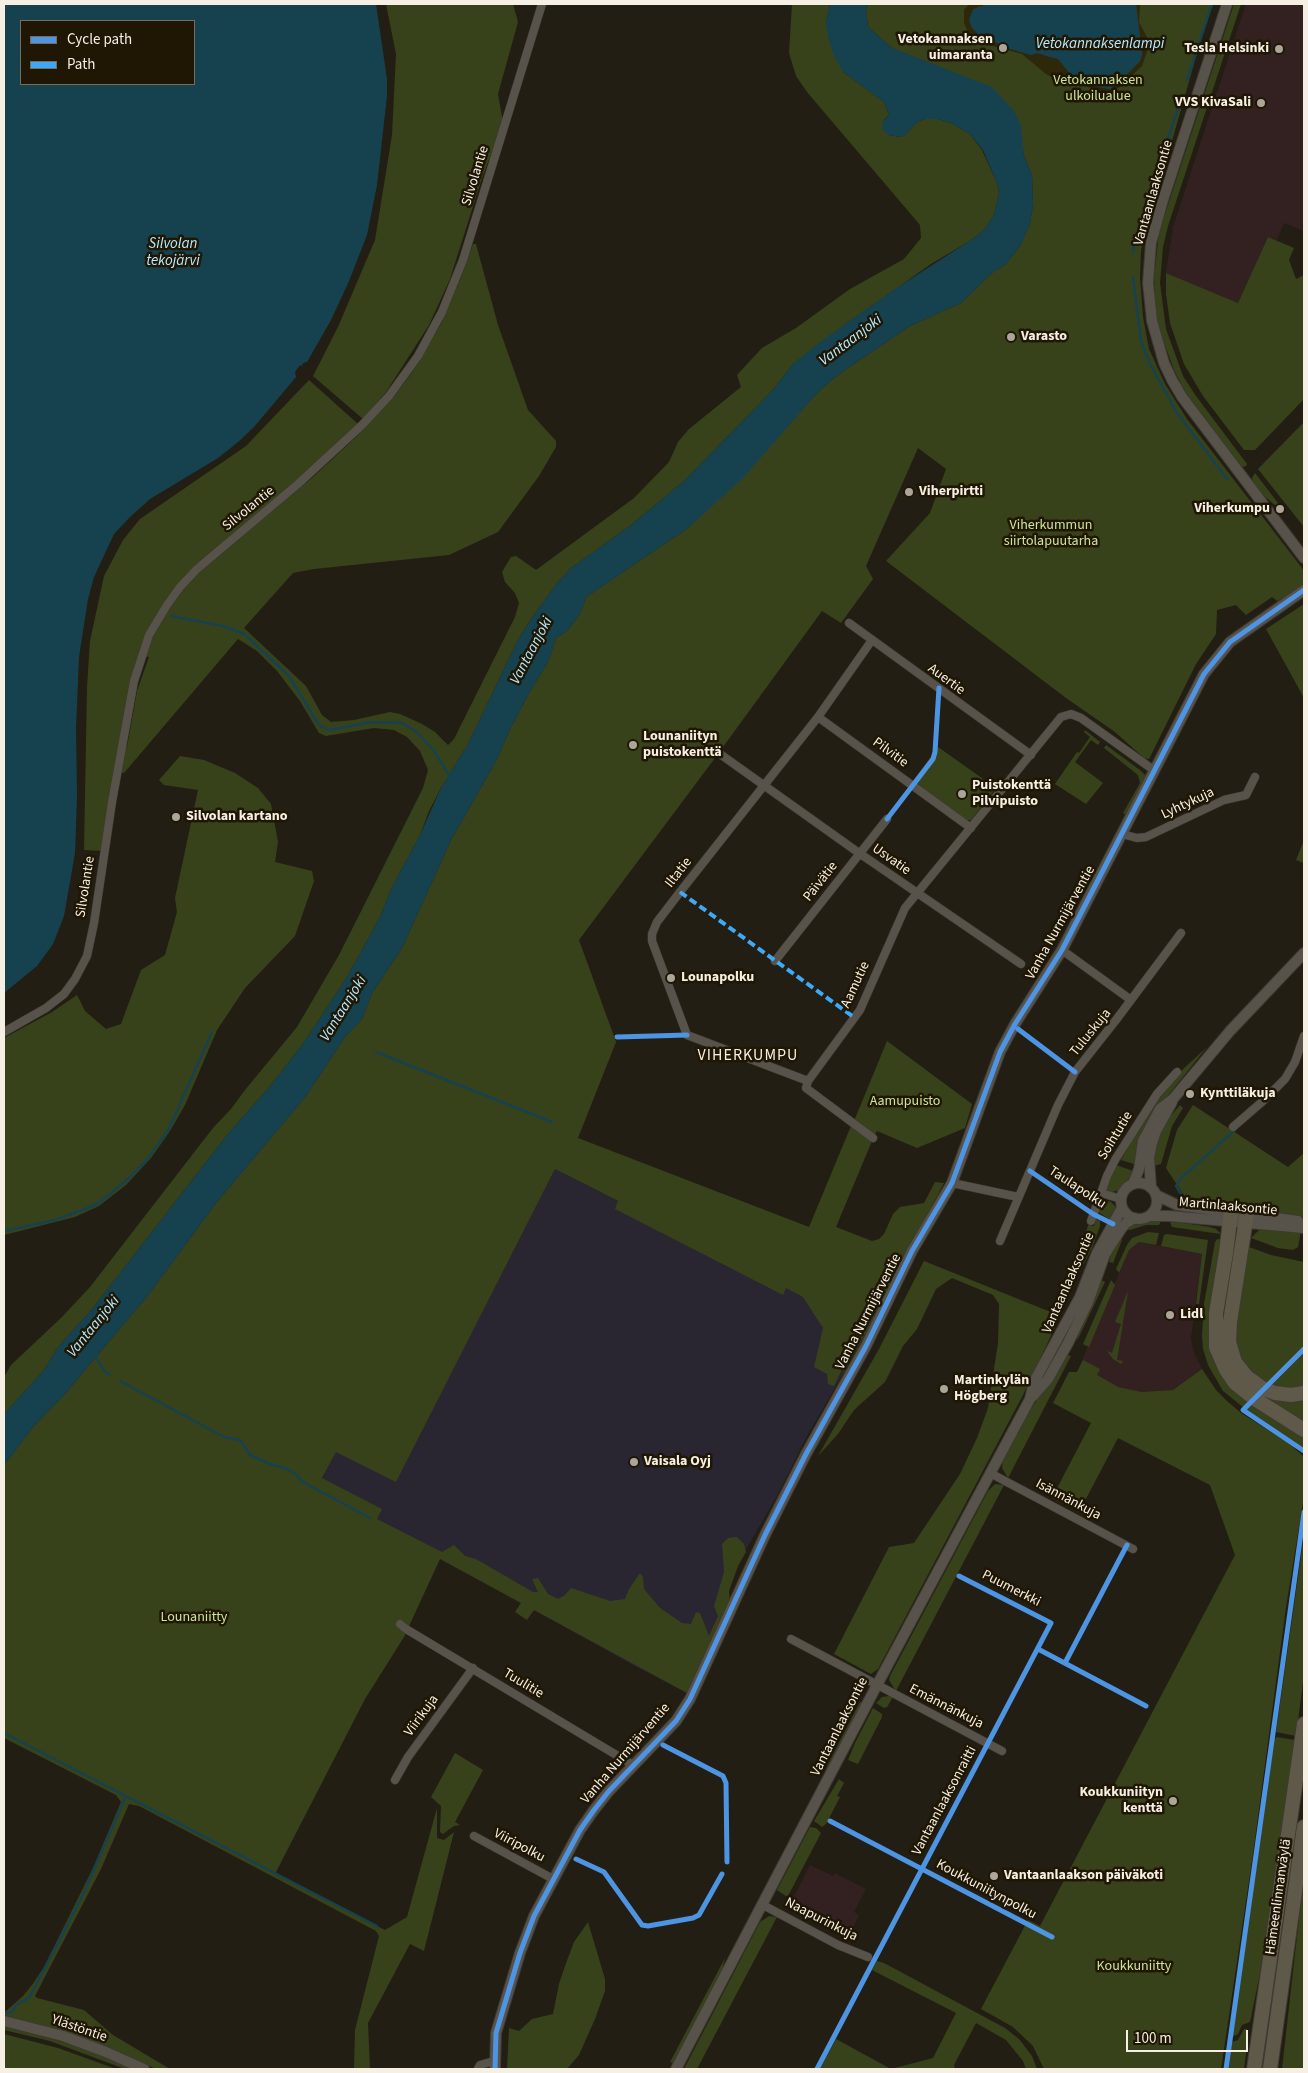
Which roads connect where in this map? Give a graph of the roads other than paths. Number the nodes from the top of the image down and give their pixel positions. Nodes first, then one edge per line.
1 (542, 4) edge
2 (1227, 4) edge
3 (1304, 558) edge
4 (1304, 590) edge
5 (849, 623) dead end
6 (872, 640) junction
7 (818, 717) junction
8 (720, 754) dead end
9 (1031, 755) junction
10 (1155, 772) junction
11 (1255, 777) dead end
12 (764, 785) junction
13 (887, 819) dead end
14 (971, 828) junction
15 (1122, 834) junction
16 (859, 853) junction
17 (917, 893) junction
18 (1181, 932) dead end
19 (1062, 950) junction
20 (1304, 953) edge
21 (775, 961) dead end
22 (1021, 964) dead end
23 (1131, 1000) junction
24 (4, 1032) edge
25 (1304, 1036) edge
26 (1177, 1072) dead end
27 (808, 1081) junction
28 (1173, 1099) junction
29 (1233, 1127) dead end
30 (873, 1138) dead end
31 (952, 1183) junction
32 (1133, 1184) junction
33 (1154, 1191) junction
34 (1101, 1193) junction
35 (1018, 1197) junction
36 (1122, 1203) junction
37 (1149, 1216) junction
38 (1230, 1216) junction
39 (1135, 1218) junction
40 (1246, 1218) junction
41 (1091, 1221) dead end
42 (1304, 1222) edge
43 (1304, 1228) edge
44 (1000, 1241) dead end
45 (1304, 1393) edge
46 (1030, 1398) junction
47 (1304, 1430) edge
48 (990, 1473) junction
49 (1134, 1549) dead end
50 (400, 1624) dead end
51 (791, 1639) dead end
52 (473, 1668) junction
53 (877, 1685) junction
54 (1304, 1724) edge
55 (1002, 1751) dead end
56 (633, 1766) junction
57 (395, 1780) dead end
58 (1304, 1827) edge
59 (474, 1836) dead end
60 (553, 1879) junction
61 (763, 1904) junction
62 (868, 1957) dead end
63 (4, 2021) edge
64 (495, 2065) edge
65 (144, 2069) edge
66 (478, 2069) edge
67 (676, 2069) edge
68 (1254, 2069) edge
69 (1270, 2069) edge

1 - 24 street, Silvolantie
2 - 3 main road, Vantaanlaaksontie
4 - 10 main road, Vanha Nurmijärventie
5 - 6 street, Auertie
6 - 7 street, Iltatie
6 - 9 street, Auertie
7 - 12 street, Iltatie
7 - 14 street, Pilvitie
8 - 12 street, Usvatie
9 - 10 street, Aamutie
9 - 14 street, Aamutie
10 - 15 main road, Vanha Nurmijärventie
11 - 15 street, Lyhtykuja
12 - 16 street, Usvatie
12 - 27 street, Iltatie
13 - 16 street, Päivätie
14 - 17 street, Aamutie
15 - 19 main road, Vanha Nurmijärventie
16 - 17 street, Usvatie
16 - 21 street, Päivätie
17 - 22 street, Usvatie
17 - 27 street, Aamutie
18 - 23 street, Tuluskuja
19 - 23 street
19 - 31 main road, Vanha Nurmijärventie
20 - 28 main road
23 - 35 street, Tuluskuja
25 - 29 street
26 - 34 street, Soihtutie
27 - 30 street
28 - 32 main road
28 - 33 main road
31 - 35 street
31 - 56 main road, Vanha Nurmijärventie
32 - 33 main road
32 - 36 main road
33 - 37 main road
33 - 38 main road, Martinlaaksontie
34 - 36 street
34 - 41 street, Soihtutie
35 - 44 street, Tuluskuja
36 - 39 main road
36 - 46 main road, Vantaanlaaksontie
37 - 38 main road, Martinlaaksontie
37 - 39 main road
38 - 40 main road, Martinlaaksontie
38 - 47 highway
39 - 46 main road, Vantaanlaaksontie
40 - 42 main road, Martinlaaksontie
40 - 43 main road, Martinlaaksontie
40 - 45 highway
46 - 48 main road, Vantaanlaaksontie
48 - 49 street, Isännänkuja
48 - 53 main road, Vantaanlaaksontie
50 - 52 street, Tuulitie
51 - 53 street, Emännänkuja
52 - 56 street, Tuulitie
52 - 57 street, Viirikuja
53 - 55 street, Emännänkuja
53 - 61 main road, Vantaanlaaksontie
54 - 68 highway, Hämeenlinnanväylä
56 - 60 main road, Vanha Nurmijärventie
58 - 69 highway, Hämeenlinnanväylä
59 - 60 street, Viiripolku
60 - 64 main road, Vanha Nurmijärventie
61 - 62 street, Naapurinkuja
61 - 67 main road, Vantaanlaaksontie
63 - 65 main road, Ylästöntie
64 - 66 street

